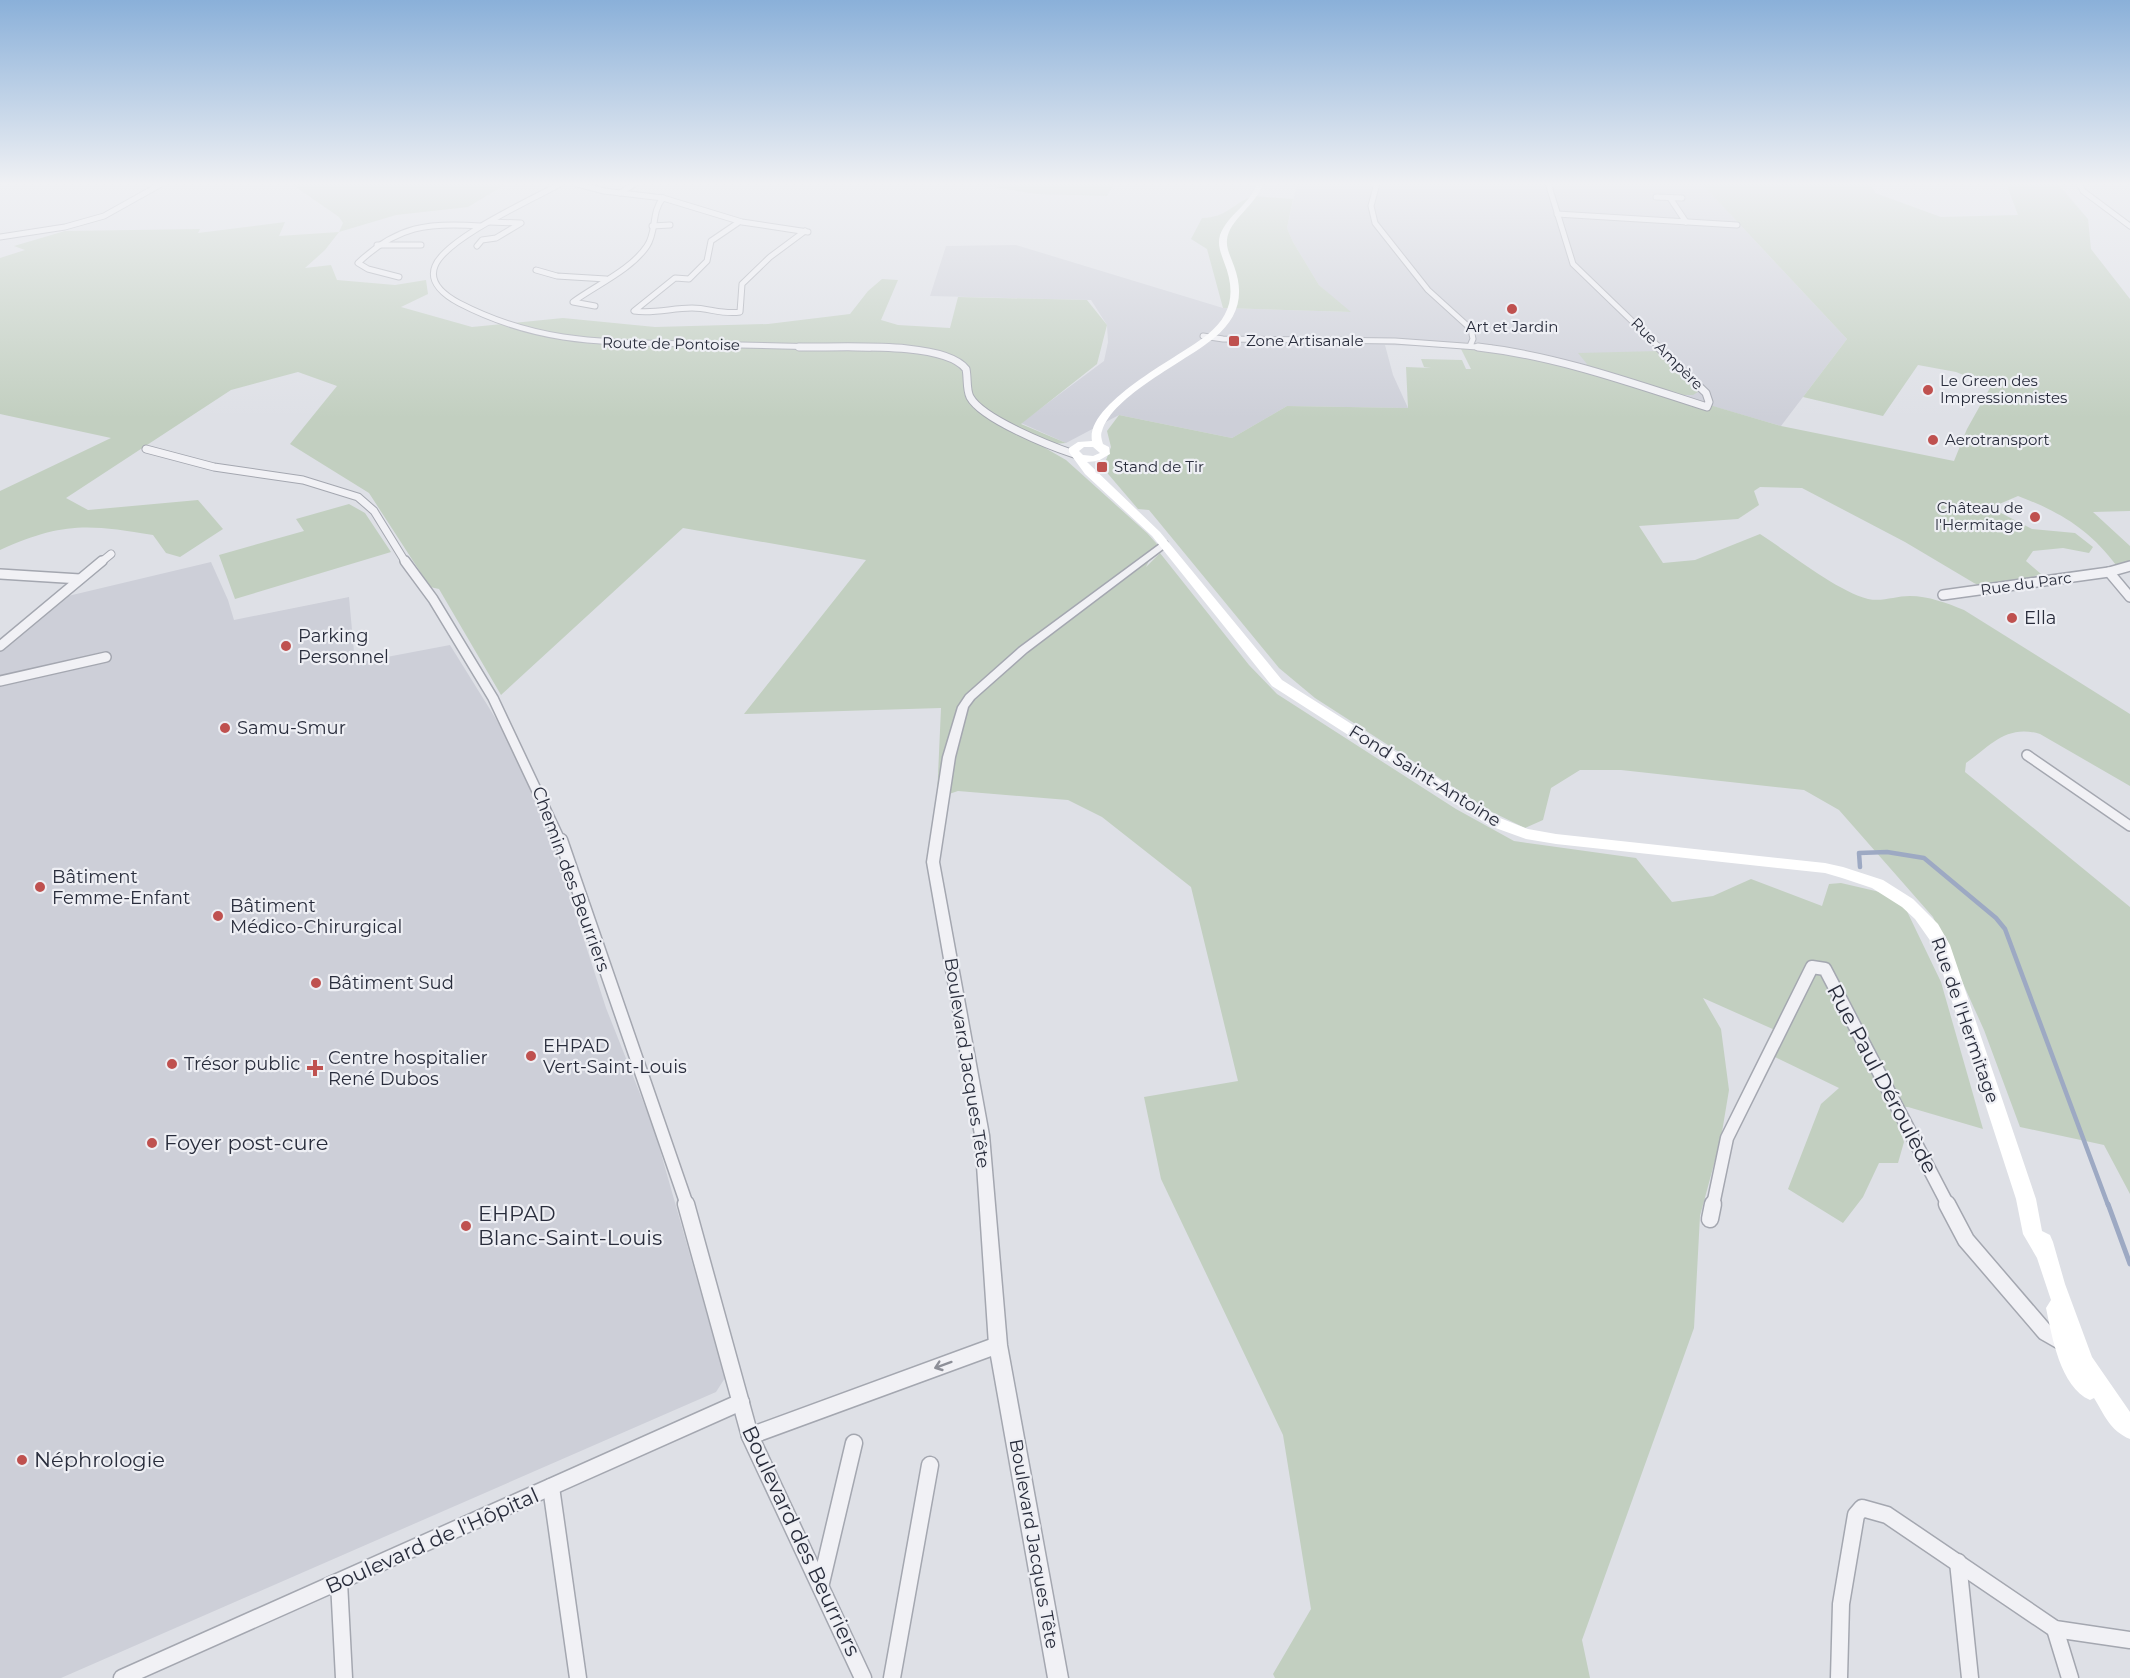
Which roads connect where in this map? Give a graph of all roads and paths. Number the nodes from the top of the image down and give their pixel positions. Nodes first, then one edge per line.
1 (361, 261) edge
2 (438, 261) edge
3 (628, 261) edge
4 (707, 261) edge
5 (766, 261) edge
6 (1227, 261) edge
7 (1405, 261) edge
8 (1573, 261) edge
9 (536, 270) dead end
10 (399, 277) dead end
11 (607, 279) junction
12 (595, 306) dead end
13 (1206, 337) junction
14 (1470, 346) junction
15 (1098, 445) junction
16 (146, 449) dead end
17 (1077, 451) junction
18 (1099, 458) junction
19 (1107, 487) junction
20 (1164, 544) junction
21 (111, 554) dead end
22 (2130, 566) edge
23 (2109, 572) junction
24 (0, 574) edge
25 (80, 579) junction
26 (1943, 595) dead end
27 (2130, 597) edge
28 (0, 646) edge
29 (106, 657) dead end
30 (0, 681) edge
31 (2027, 755) dead end
32 (2130, 826) edge
33 (1752, 860) joint
34 (1710, 1219) dead end
35 (998, 1345) junction
36 (2070, 1345) junction
37 (741, 1402) junction
38 (2123, 1421) edge
39 (750, 1436) junction
40 (854, 1443) dead end
41 (930, 1465) dead end
42 (551, 1487) junction
43 (1958, 1562) junction
44 (339, 1582) junction
45 (821, 1583) junction
46 (2055, 1629) junction
47 (2130, 1640) edge
48 (127, 1677) edge
49 (344, 1678) edge
50 (578, 1678) edge
51 (863, 1678) edge
52 (892, 1678) edge
53 (1058, 1678) edge
54 (1839, 1678) edge
55 (1970, 1678) edge
56 (2070, 1678) edge

1 - 10 street
2 - 17 street, Route de Pontoise
3 - 11 street
4 - 5 street
6 - 13 main road
7 - 14 street
8 - 14 street, Rue Ampère
9 - 11 street
11 - 12 street
13 - 14 street
13 - 15 main road
13 - 17 main road
15 - 17 main road
15 - 18 main road
16 - 37 street, Chemin des Beurriers
17 - 18 main road
17 - 19 main road
18 - 19 main road
19 - 20 main road
20 - 33 main road, Fond Saint-Antoine
20 - 35 street, Boulevard Jacques Tête
21 - 25 street
22 - 23 street, Rue du Parc
23 - 26 street, Rue du Parc
23 - 27 street
24 - 25 street
25 - 28 street
29 - 30 street
31 - 32 street
33 - 36 main road, Rue de l'Hermitage
34 - 36 street, Rue Paul Déroulède
35 -> 39 street
35 - 53 street, Boulevard Jacques Tête
36 - 38 main road, Rue de l'Hermitage
37 - 39 street, Boulevard des Beurriers
37 - 42 street, Boulevard de l'Hôpital
39 - 45 street, Boulevard des Beurriers
40 - 45 street
41 - 52 street
42 - 44 street, Boulevard de l'Hôpital
42 - 50 street
43 - 46 street
43 - 54 street
43 - 55 street
44 - 48 street, Boulevard de l'Hôpital
44 - 49 street
45 - 51 street, Boulevard des Beurriers
46 - 47 street
46 - 56 street

